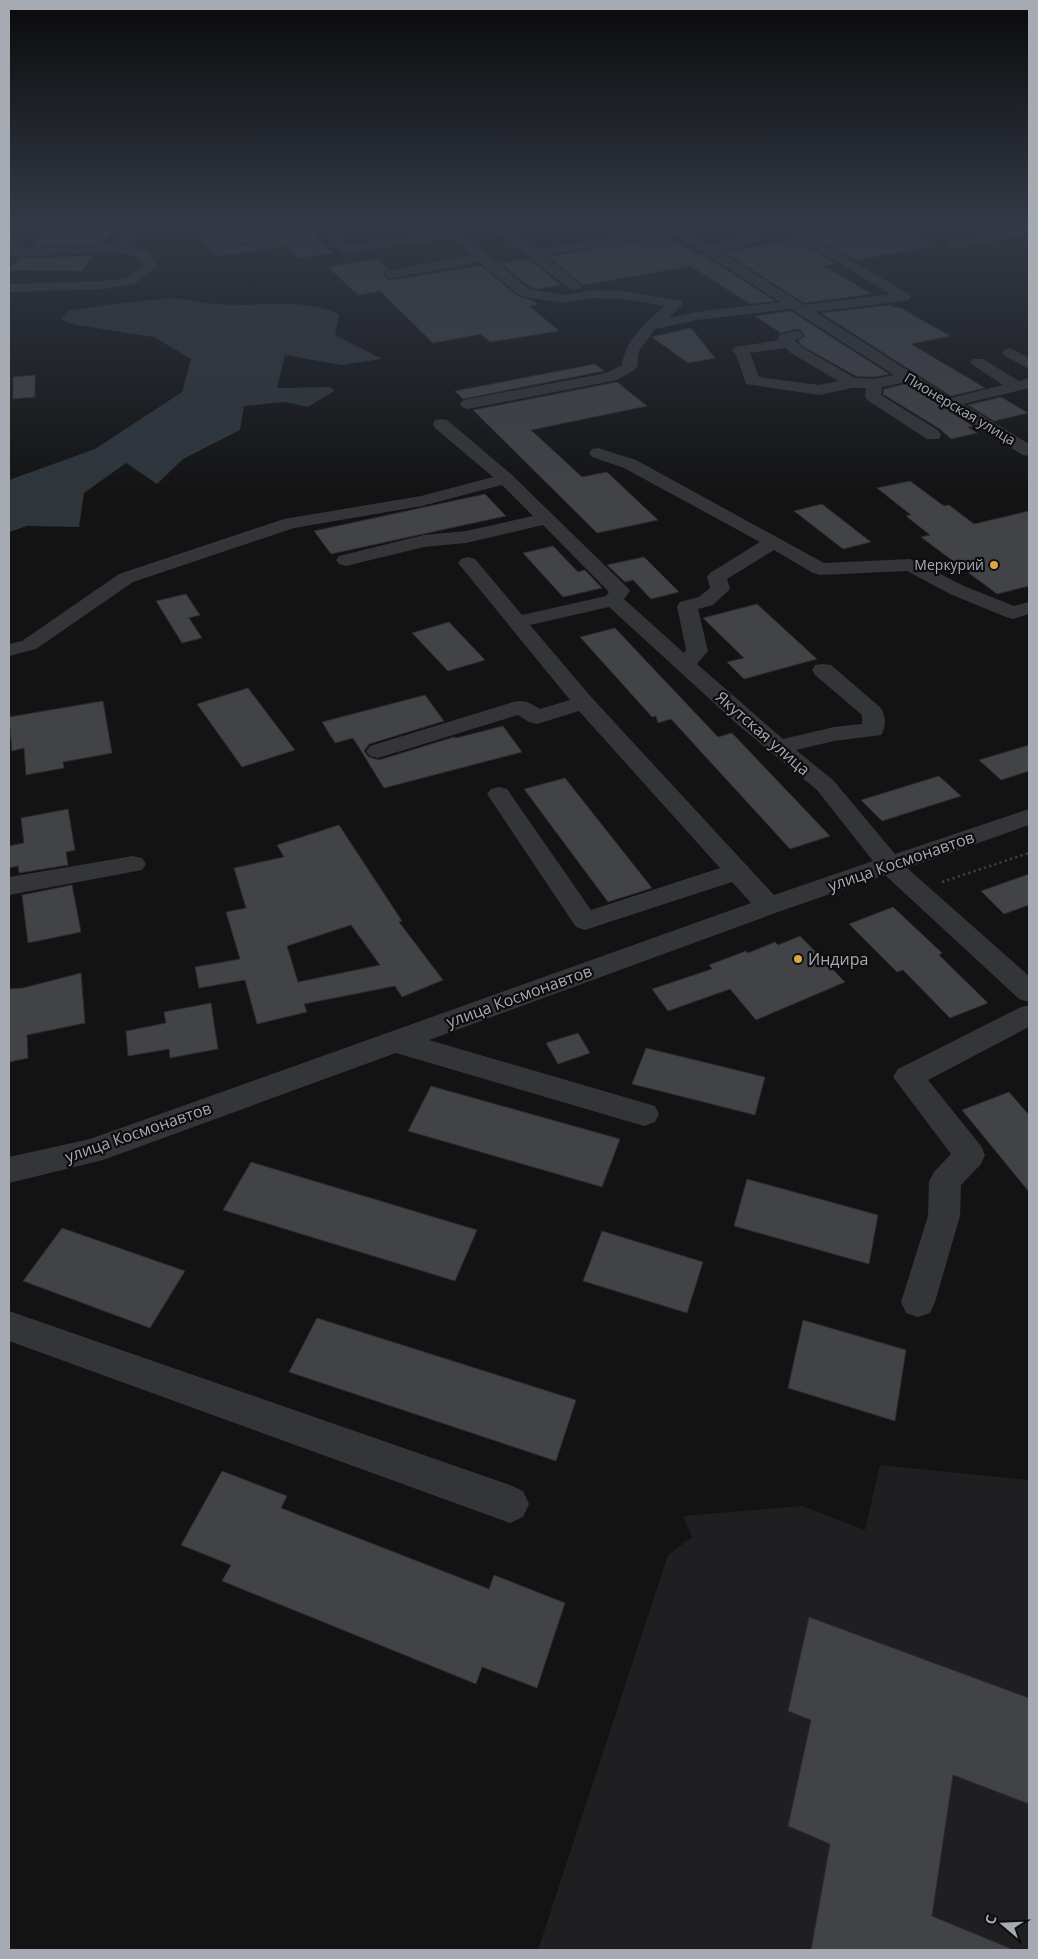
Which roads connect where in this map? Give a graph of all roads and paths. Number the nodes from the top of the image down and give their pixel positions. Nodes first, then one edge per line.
1 (666, 312) edge
2 (691, 312) edge
3 (738, 312) edge
4 (808, 312) edge
5 (697, 316) junction
6 (650, 325) junction
7 (829, 326) junction
8 (789, 343) junction
9 (1010, 353) dead end
10 (978, 362) dead end
11 (1029, 364) edge
12 (908, 377) junction
13 (852, 383) junction
14 (874, 384) junction
15 (1023, 385) edge
16 (949, 403) junction
17 (468, 404) dead end
18 (440, 424) dead end
19 (933, 435) dead end
20 (1029, 451) edge
21 (598, 453) dead end
22 (506, 479) junction
23 (546, 519) junction
24 (774, 542) junction
25 (346, 560) dead end
26 (468, 563) dead end
27 (612, 600) junction
28 (1029, 608) edge
29 (517, 622) junction
30 (9, 650) edge
31 (686, 664) junction
32 (823, 670) dead end
33 (584, 703) junction
34 (779, 747) junction
35 (378, 751) dead end
36 (499, 794) dead end
37 (1029, 817) edge
38 (1029, 853) edge
39 (133, 864) dead end
40 (890, 865) junction
41 (738, 871) junction
42 (9, 886) edge
43 (916, 891) junction
44 (769, 906) junction
45 (1029, 992) edge
46 (1029, 1015) edge
47 (393, 1041) junction
48 (644, 1114) dead end
49 (9, 1170) edge
50 (918, 1302) dead end
51 (9, 1326) edge
52 (510, 1504) dead end

1 - 6 street
2 - 5 street
3 - 5 street
4 - 7 street, Пионерская улица
5 - 6 street
6 - 17 street
7 - 8 street
7 - 12 street, Пионерская улица
8 - 13 street
8 - 13 street
9 - 11 street
10 - 15 street
12 - 14 street
12 - 16 street, Пионерская улица
13 - 14 street
14 - 19 street
15 - 16 street
16 - 20 street, Пионерская улица
18 - 22 street
21 - 24 street
22 - 23 street
22 - 30 street
23 - 25 street
23 - 27 street
24 - 28 street
24 - 31 street
26 - 29 street
27 - 29 street
27 - 31 street, Якутская улица
29 - 33 street
31 - 34 street, Якутская улица
32 - 34 street
33 - 35 street
33 - 41 street
34 - 40 street, Якутская улица
36 - 41 street
37 - 40 street, улица Космонавтов
38 - 43 path
39 - 42 street
40 - 43 street, Якутская улица
40 - 44 street, улица Космонавтов
41 - 44 street
43 - 45 street, Якутская улица
44 - 47 street, улица Космонавтов
46 - 50 street
47 - 48 street
47 - 49 street, улица Космонавтов
51 - 52 street

